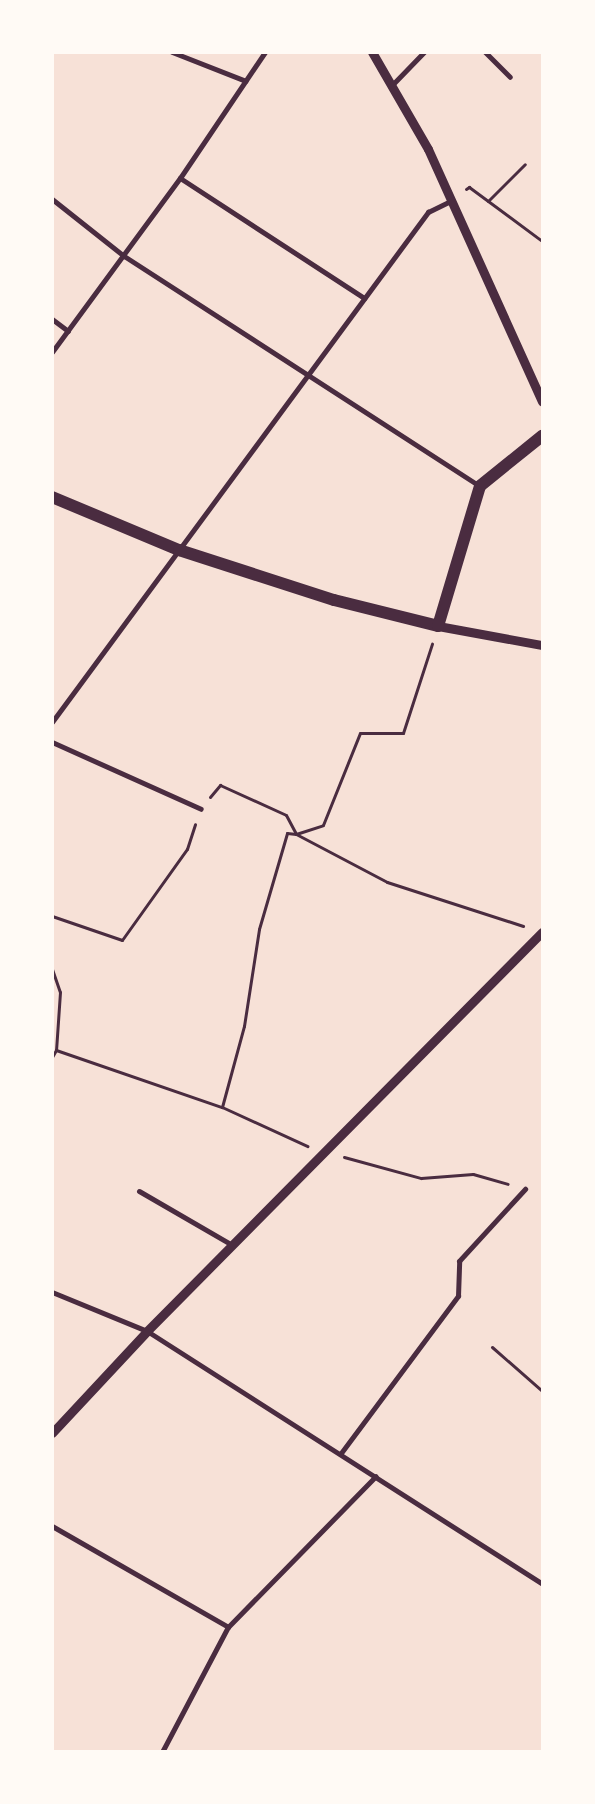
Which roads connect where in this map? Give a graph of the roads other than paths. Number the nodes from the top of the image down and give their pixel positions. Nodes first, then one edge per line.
1 (172, 52) edge
2 (266, 52) edge
3 (372, 52) edge
4 (424, 52) edge
5 (485, 52) edge
6 (510, 77) dead end
7 (246, 82) junction
8 (392, 85) junction
9 (180, 178) junction
10 (52, 199) edge
11 (451, 201) junction
12 (124, 256) junction
13 (364, 298) junction
14 (52, 319) edge
15 (68, 331) junction
16 (52, 352) edge
17 (309, 374) junction
18 (542, 402) edge
19 (542, 436) edge
20 (480, 486) junction
21 (52, 497) edge
22 (179, 550) junction
23 (438, 626) junction
24 (542, 645) edge
25 (52, 722) edge
26 (52, 742) edge
27 (201, 809) road end
28 (540, 934) edge
29 (525, 1189) road end
30 (139, 1191) dead end
31 (232, 1245) junction
32 (52, 1292) edge
33 (148, 1331) junction
34 (52, 1433) edge
35 (341, 1454) junction
36 (376, 1476) junction
37 (52, 1526) edge
38 (542, 1584) edge
39 (228, 1626) junction
40 (162, 1752) edge

1 - 7 street
2 - 7 street
3 - 8 street
4 - 8 street
5 - 6 street
7 - 9 street
8 - 11 street
9 - 12 street
9 - 13 street
10 - 12 street
11 - 13 street
11 - 18 street
12 - 15 street
12 - 17 street
13 - 17 street
14 - 15 street
15 - 16 street
17 - 20 street
17 - 22 street
19 - 20 main road
20 - 23 main road
21 - 22 main road
22 - 23 main road
22 - 25 street
23 - 24 street
26 - 27 street
28 - 31 street
29 - 35 street
30 - 31 street
31 - 33 street
32 - 33 street
33 - 34 street
33 - 35 street
35 - 36 street
36 - 38 street
36 - 39 street
37 - 39 street
39 - 40 street

